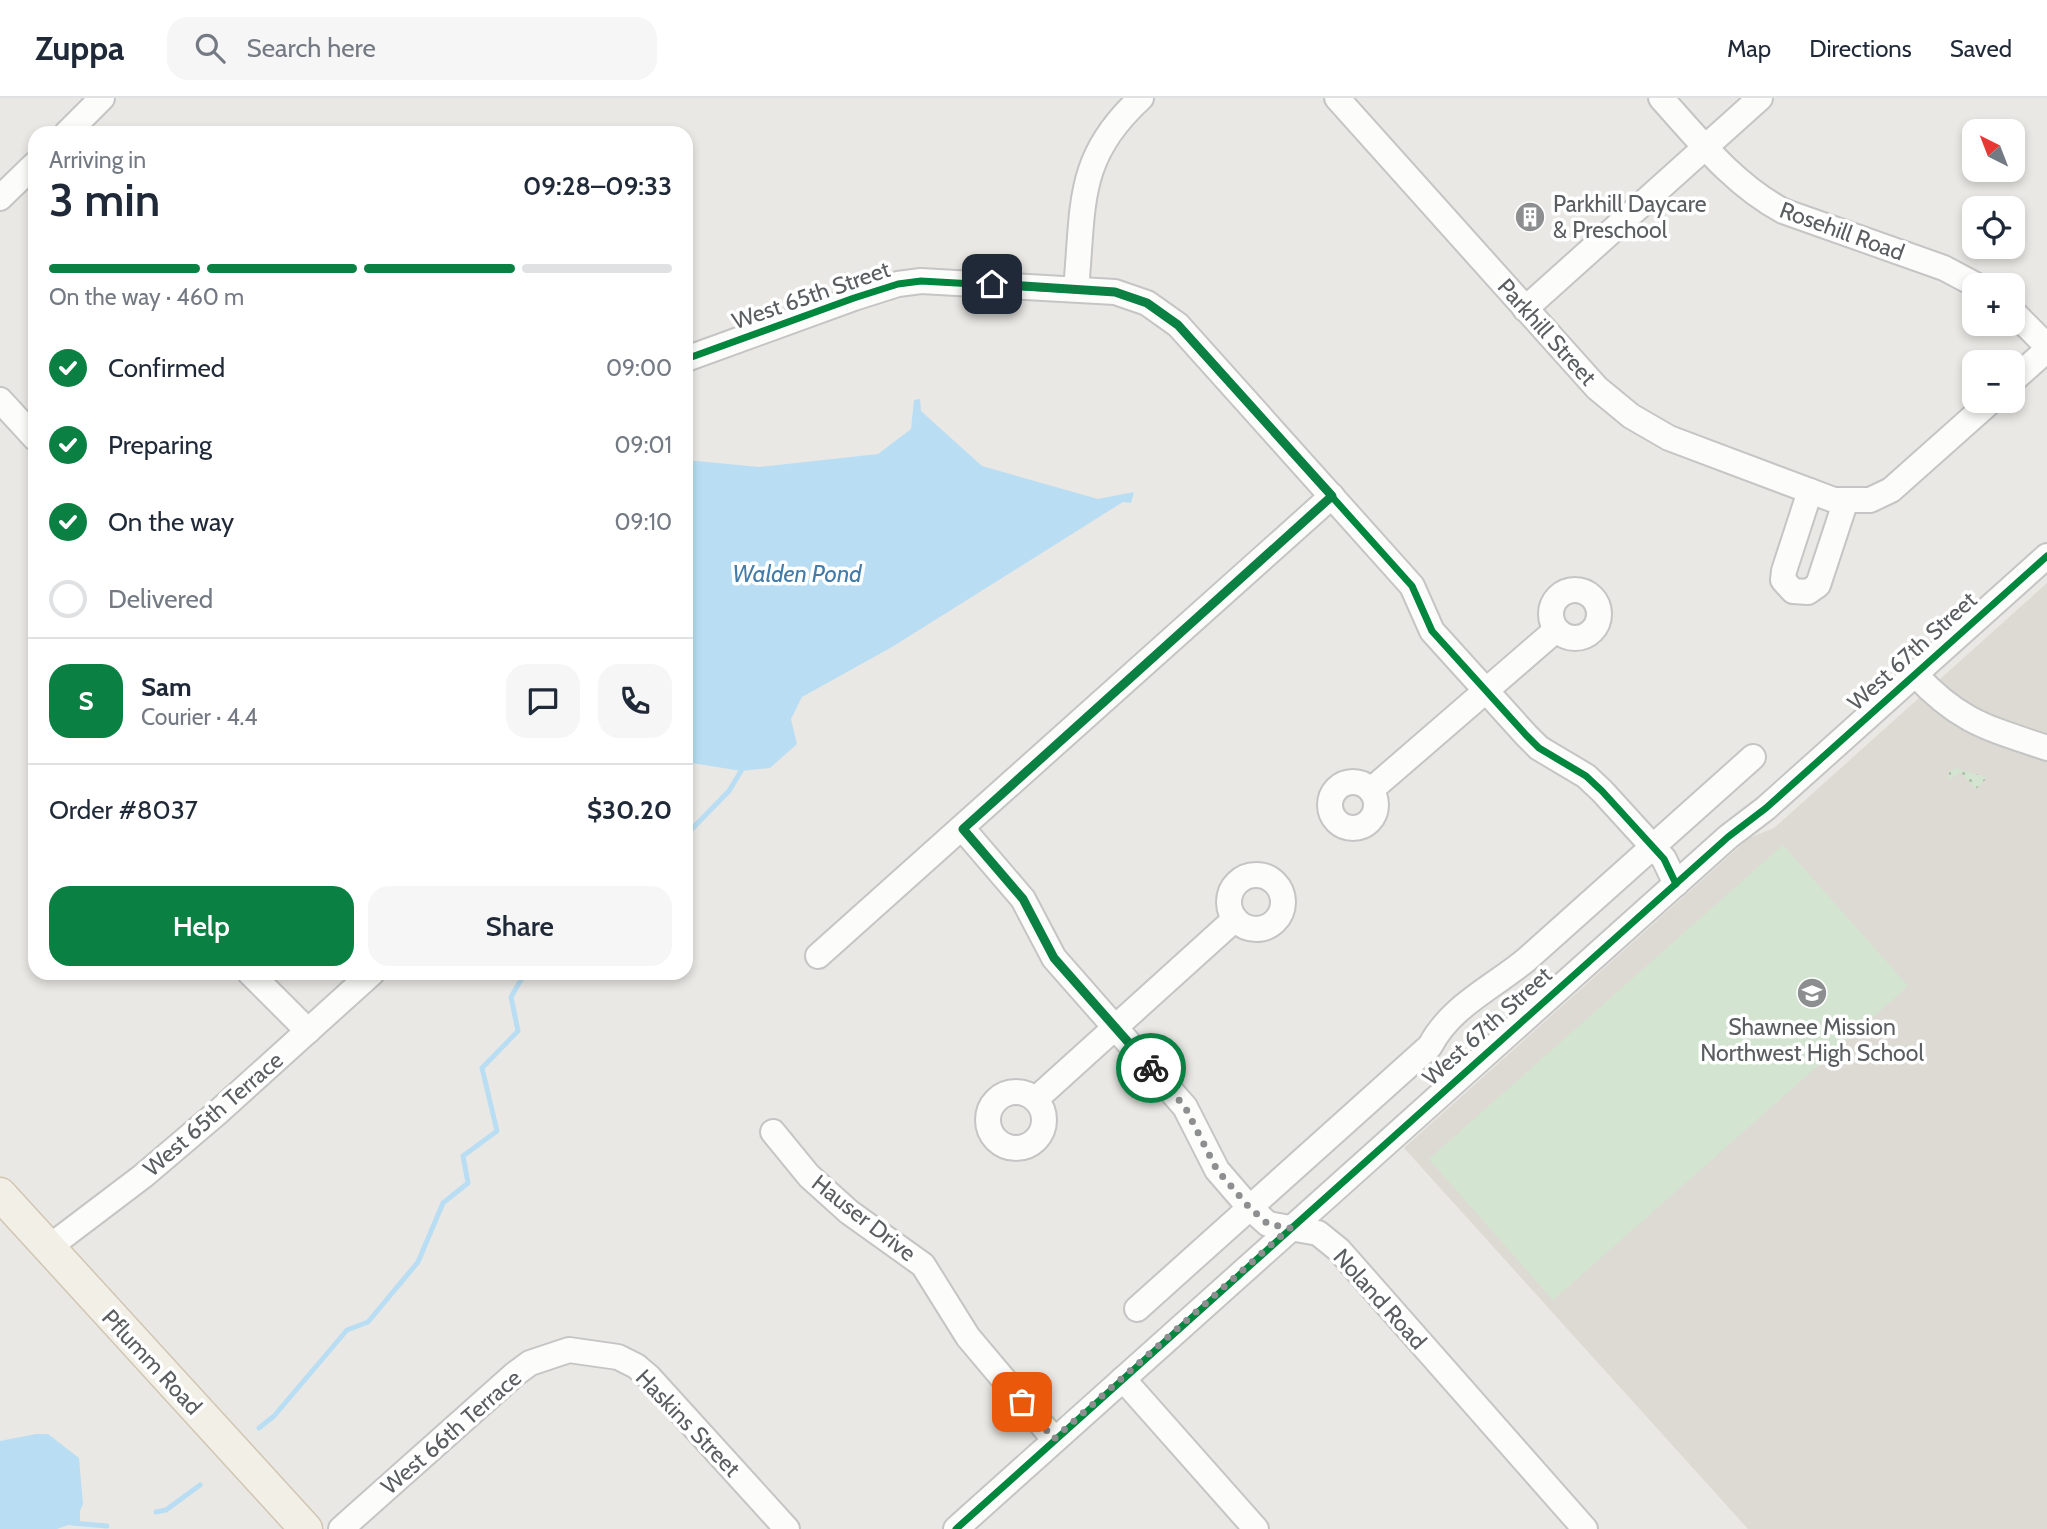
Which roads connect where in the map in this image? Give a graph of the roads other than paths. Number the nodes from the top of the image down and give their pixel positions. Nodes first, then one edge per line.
1 (102, 98) edge
2 (1141, 98) edge
3 (1337, 98) edge
4 (1661, 98) edge
5 (1760, 98) edge
6 (74, 126) edge
7 (1705, 147) junction
8 (28, 171) edge
9 (0, 198) edge
10 (1962, 278) edge
11 (1076, 289) junction
12 (1525, 309) junction
13 (2025, 325) edge
14 (2047, 348) edge
15 (693, 357) edge
16 (2025, 369) edge
17 (0, 400) edge
18 (1978, 413) edge
19 (28, 430) edge
20 (1810, 491) junction
21 (1332, 496) junction
22 (1846, 500) junction
23 (2047, 556) edge
24 (1556, 630) dead end
25 (1915, 674) junction
26 (1486, 691) junction
27 (2047, 748) edge
28 (1753, 757) dead end
29 (1371, 790) dead end
30 (963, 829) junction
31 (1652, 846) junction
32 (1676, 884) junction
33 (1235, 919) dead end
34 (818, 956) dead end
35 (257, 980) edge
36 (364, 980) edge
37 (1116, 1029) junction
38 (307, 1031) junction
39 (1036, 1099) dead end
40 (773, 1132) dead end
41 (0, 1194) edge
42 (1249, 1207) junction
43 (1290, 1228) junction
44 (48, 1248) junction
45 (1137, 1309) dead end
46 (569, 1350) joint
47 (1123, 1379) junction
48 (1054, 1439) junction
49 (306, 1529) edge
50 (341, 1529) edge
51 (788, 1529) edge
52 (956, 1529) edge
53 (1256, 1529) edge
54 (1585, 1529) edge

1 - 6 street
2 - 11 street
3 - 12 street, Parkhill Street
4 - 7 street, Rosehill Road
5 - 7 street
7 - 10 street, Rosehill Road
7 - 12 street
8 - 9 street
11 - 15 street, West 65th Street
11 - 21 street, West 65th Street
12 - 20 street, Parkhill Street
13 - 14 street
14 - 16 street
17 - 19 street
18 - 22 street
20 - 22 street
20 - 22 street
21 - 26 street, West 65th Street
21 - 30 street
23 - 25 street, West 67th Street
24 - 26 street
25 - 27 street
25 - 32 street, West 67th Street
26 - 29 street
26 - 31 street, West 65th Street
28 - 31 street, West 67th Street
30 - 34 street
30 - 37 street, Noland Road
31 - 32 street, West 65th Street
31 - 42 street, West 67th Street
32 - 43 street, West 67th Street
33 - 37 street
35 - 38 street
36 - 38 street, West 65th Terrace
37 - 39 street
37 - 42 street, Noland Road
38 - 44 street, West 65th Terrace
40 - 48 street, Hauser Drive
41 - 44 main road, Pflumm Road
42 - 43 street, Noland Road
42 - 45 street, West 67th Street
43 - 47 street, West 67th Street
43 - 54 street, Noland Road
44 - 49 main road, Pflumm Road
46 - 50 street, West 66th Terrace
46 - 51 street, Haskins Street
47 - 48 street, West 67th Street
47 - 53 street
48 - 52 street, West 67th Street

